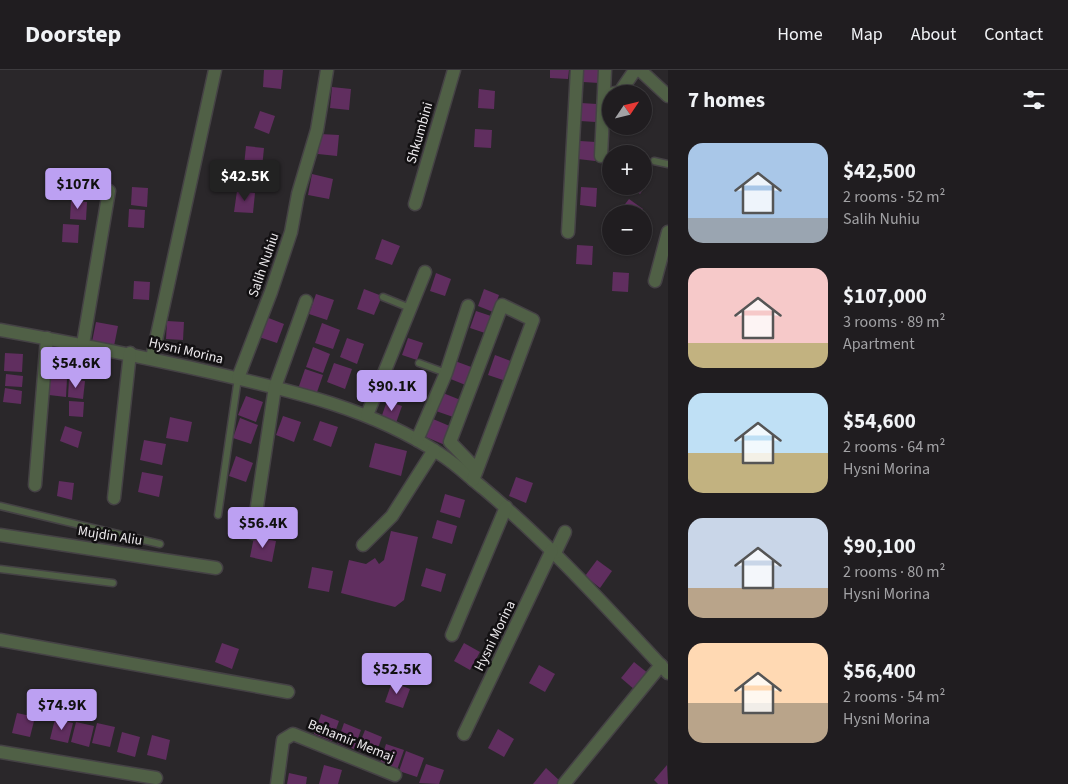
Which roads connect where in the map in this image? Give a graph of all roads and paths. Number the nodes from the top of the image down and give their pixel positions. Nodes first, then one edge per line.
1 (215, 70) edge
2 (327, 70) edge
3 (454, 70) edge
4 (577, 70) edge
5 (605, 70) edge
6 (634, 70) edge
7 (640, 70) edge
8 (605, 85) edge
9 (624, 85) edge
10 (668, 96) edge
11 (602, 135) edge
12 (601, 156) dead end
13 (654, 160) dead end
14 (668, 164) edge
15 (109, 191) dead end
16 (415, 204) dead end
17 (568, 232) dead end
18 (668, 232) edge
19 (425, 272) dead end
20 (655, 281) dead end
21 (383, 297) dead end
22 (306, 302) dead end
23 (468, 306) dead end
24 (410, 308) junction
25 (0, 330) edge
26 (47, 338) junction
27 (83, 344) junction
28 (130, 353) junction
29 (152, 358) junction
30 (419, 363) dead end
31 (446, 373) junction
32 (238, 378) junction
33 (276, 386) junction
34 (367, 415) junction
35 (416, 440) junction
36 (434, 450) junction
37 (475, 475) junction
38 (35, 485) dead end
39 (114, 498) dead end
40 (0, 506) edge
41 (506, 507) junction
42 (218, 515) dead end
43 (253, 532) dead end
44 (565, 532) dead end
45 (0, 535) edge
46 (160, 544) dead end
47 (363, 545) dead end
48 (553, 552) junction
49 (216, 568) dead end
50 (0, 569) edge
51 (113, 583) dead end
52 (452, 635) dead end
53 (0, 640) edge
54 (664, 669) edge
55 (288, 692) dead end
56 (464, 734) dead end
57 (0, 752) edge
58 (395, 774) dead end
59 (156, 778) dead end
60 (277, 784) edge
61 (564, 784) edge

1 - 29 street
2 - 32 street, Salih Nuhiu
3 - 16 street, Shkumbini
4 - 17 street
5 - 8 street
6 - 9 street
7 - 10 street
11 - 12 street
13 - 14 lane
15 - 27 street
18 - 20 street
19 - 24 street
21 - 24 lane
22 - 33 street
23 - 31 street
24 - 34 street
25 - 26 street, Hysni Morina
26 - 27 street, Hysni Morina
26 - 38 street
27 - 28 street, Hysni Morina
28 - 29 street, Hysni Morina
28 - 39 street
29 - 32 street, Hysni Morina
30 - 31 lane
31 - 35 street
32 - 33 street, Hysni Morina
32 - 42 lane
33 - 34 street, Hysni Morina
33 - 43 street
34 - 35 street, Hysni Morina
35 - 36 street, Hysni Morina
36 - 37 street, Hysni Morina
36 - 47 street
37 - 37 street
37 - 41 street, Hysni Morina
40 - 46 lane
41 - 48 street, Hysni Morina
41 - 52 street
44 - 48 street
45 - 49 street, Mujdin Aliu
48 - 54 street, Hysni Morina
48 - 56 street, Hysni Morina
50 - 51 lane
53 - 55 street
54 - 61 street
57 - 59 street
58 - 60 street, Behamir Memaj

